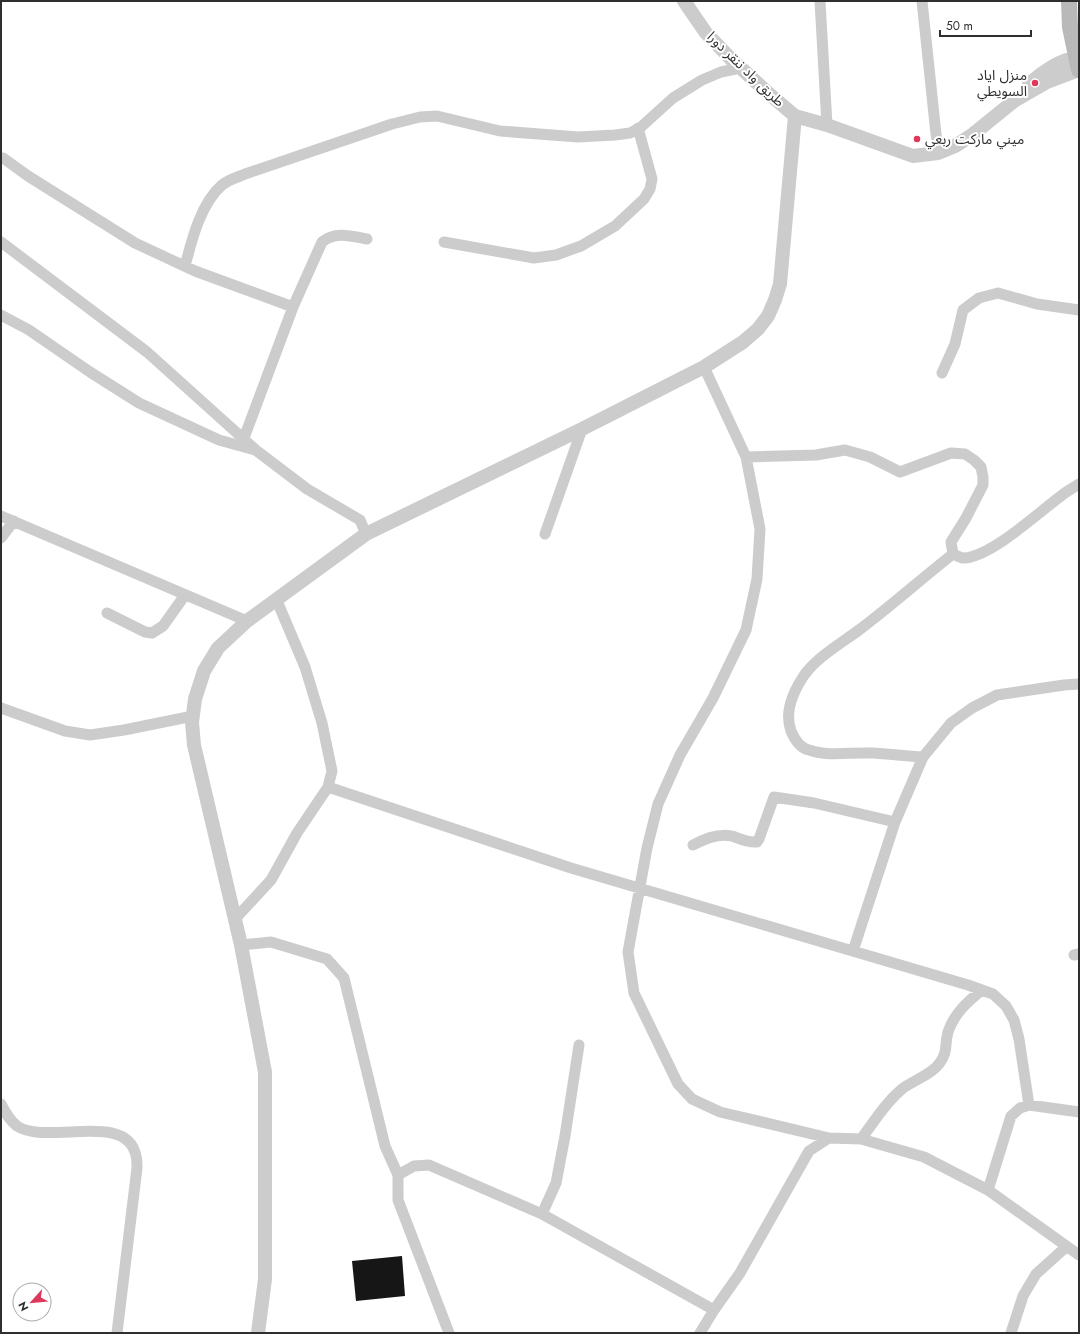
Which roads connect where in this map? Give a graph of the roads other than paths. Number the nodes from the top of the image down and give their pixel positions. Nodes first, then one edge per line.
1 (684, 1) edge
2 (820, 1) edge
3 (922, 1) edge
4 (1069, 1) edge
5 (1078, 65) edge
6 (740, 68) junction
7 (795, 116) junction
8 (827, 125) junction
9 (638, 128) junction
10 (938, 152) junction
11 (1, 158) edge
12 (367, 239) dead end
13 (1, 242) edge
14 (444, 242) dead end
15 (184, 266) junction
16 (294, 307) junction
17 (1079, 310) edge
18 (1, 315) edge
19 (704, 367) junction
20 (942, 373) dead end
21 (582, 429) junction
22 (244, 438) junction
23 (257, 451) junction
24 (746, 457) junction
25 (1079, 484) edge
26 (1, 516) edge
27 (14, 520) junction
28 (366, 534) junction
29 (545, 534) dead end
30 (1, 538) edge
31 (953, 554) junction
32 (185, 595) junction
33 (277, 601) junction
34 (107, 613) dead end
35 (247, 621) junction
36 (1079, 684) edge
37 (1, 708) edge
38 (193, 716) junction
39 (923, 757) junction
40 (328, 787) junction
41 (895, 822) junction
42 (693, 845) dead end
43 (640, 888) junction
44 (235, 919) junction
45 (241, 945) junction
46 (853, 951) junction
47 (982, 990) junction
48 (579, 1045) dead end
49 (1, 1104) edge
50 (1029, 1104) junction
51 (1079, 1112) edge
52 (829, 1138) junction
53 (861, 1139) junction
54 (398, 1175) junction
55 (988, 1190) junction
56 (542, 1214) junction
57 (1066, 1247) junction
58 (1079, 1255) edge
59 (714, 1310) junction
60 (117, 1333) edge
61 (258, 1333) edge
62 (448, 1333) edge
63 (700, 1333) edge
64 (1012, 1333) edge

1 - 6 street, طريق واد ننقر دورا
2 - 8 street
3 - 10 street
4 - 5 main road
5 - 10 street
6 - 7 street, طريق واد ننقر دورا
6 - 9 street
7 - 8 street
7 - 19 street
8 - 10 street
9 - 14 street
9 - 15 street
11 - 15 street
12 - 16 street
13 - 22 street
15 - 16 street
16 - 22 street
17 - 20 street
18 - 23 street
19 - 21 street
19 - 24 street
21 - 28 street
21 - 29 street
22 - 23 street
23 - 28 street
24 - 31 street
24 - 43 street
25 - 31 street
26 - 27 street
27 - 30 street
27 - 32 street
28 - 33 street
31 - 39 street
32 - 34 street
32 - 35 street
33 - 35 street
33 - 40 street
35 - 38 street
36 - 39 street
37 - 38 street
38 - 44 street
39 - 41 street
40 - 43 street
40 - 44 street
41 - 42 street
41 - 46 street
43 - 46 street
43 - 52 street
44 - 45 street
45 - 54 street
45 - 61 street
46 - 47 street
47 - 50 street
47 - 53 street
48 - 56 street
49 - 60 street
50 - 51 street
50 - 55 street
52 - 53 street
52 - 59 street
53 - 55 street
54 - 56 street
54 - 62 street
55 - 57 street
56 - 59 street
57 - 58 street
57 - 64 street
59 - 63 street

